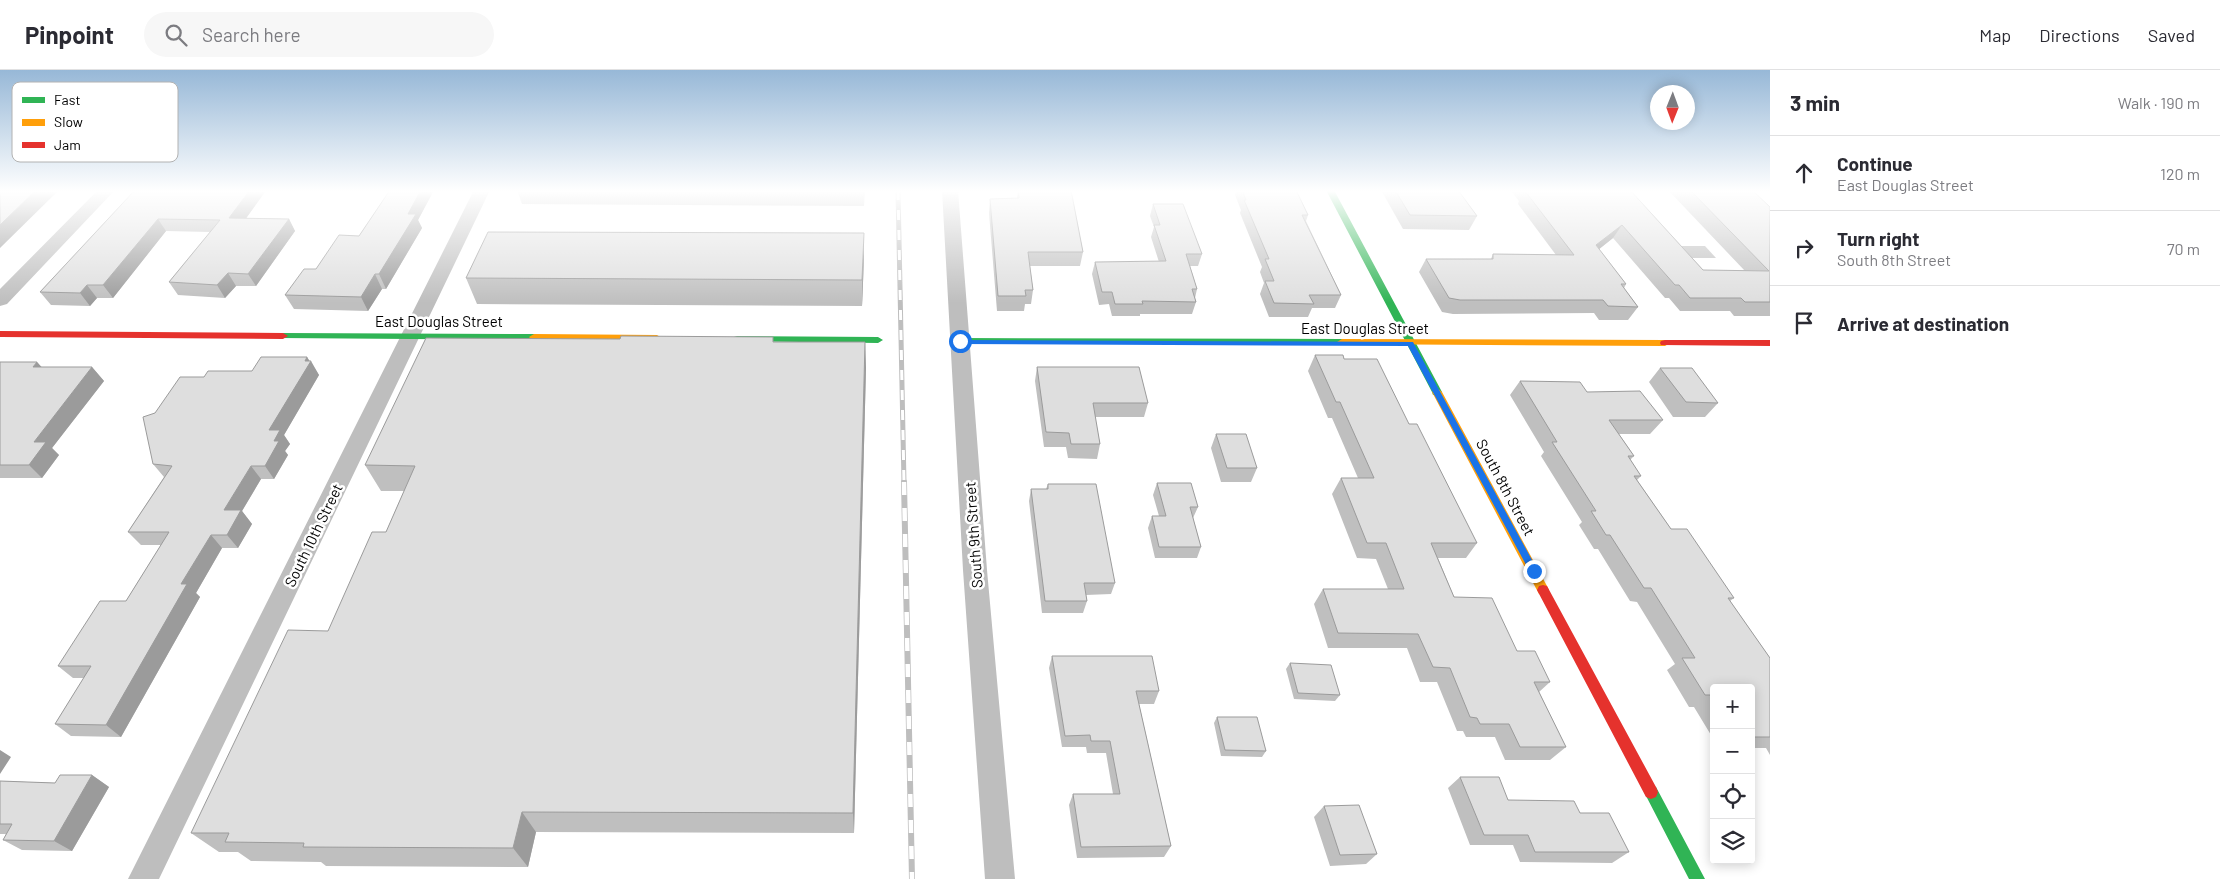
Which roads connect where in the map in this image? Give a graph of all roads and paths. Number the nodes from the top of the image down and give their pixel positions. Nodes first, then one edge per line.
1 (70, 228) edge
2 (464, 228) edge
3 (953, 228) edge
4 (1350, 228) edge
5 (0, 300) edge
6 (0, 334) edge
7 (411, 336) junction
8 (669, 338) edge
9 (729, 339) edge
10 (878, 340) dead end
11 (960, 341) junction
12 (1411, 343) junction
13 (1770, 343) edge
14 (143, 879) edge
15 (1000, 879) edge
16 (1697, 879) edge

1 - 5 street
2 - 7 street, South 10th Street
3 - 11 street, South 9th Street
4 - 12 street, South 8th Street
6 - 7 street, East Douglas Street
7 - 8 street, East Douglas Street
7 - 14 street, South 10th Street
9 - 10 street
11 - 12 street, East Douglas Street
11 - 15 street, South 9th Street
12 - 13 street, East Douglas Street
12 - 16 street, South 8th Street

